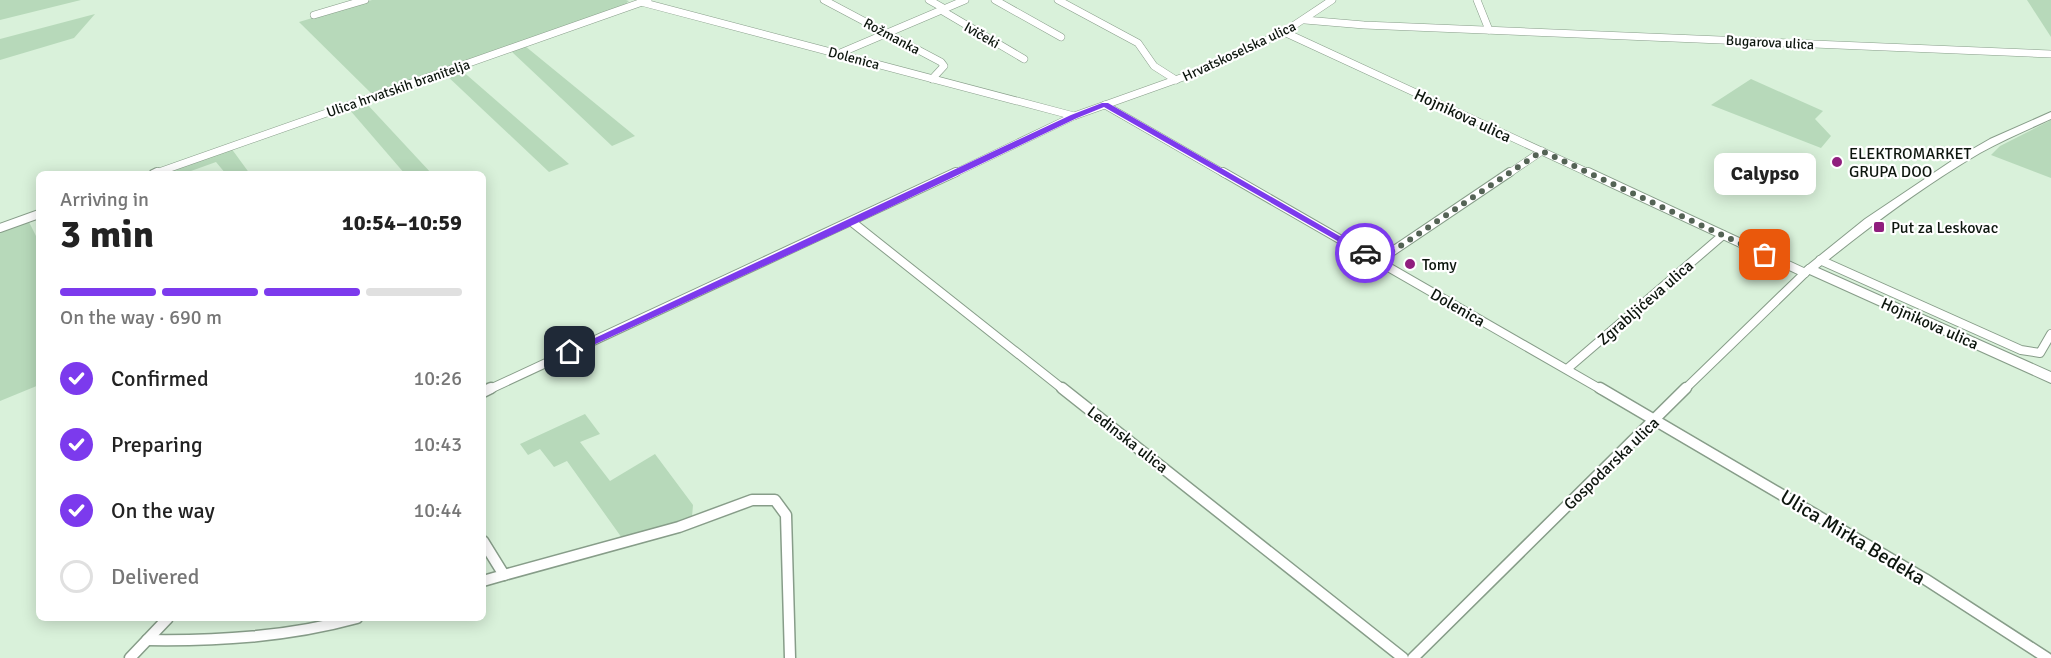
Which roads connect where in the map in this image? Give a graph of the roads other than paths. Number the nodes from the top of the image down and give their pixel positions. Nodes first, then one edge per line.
1 (365, 0) edge
2 (824, 0) edge
3 (929, 0) edge
4 (965, 0) edge
5 (995, 0) edge
6 (1058, 0) edge
7 (1332, 0) edge
8 (1477, 0) edge
9 (641, 1) edge
10 (943, 9) junction
11 (314, 15) dead end
12 (1305, 20) junction
13 (1489, 30) junction
14 (1284, 32) junction
15 (888, 33) junction
16 (1061, 37) dead end
17 (838, 54) junction
18 (2051, 54) edge
19 (1024, 59) dead end
20 (932, 78) junction
21 (1176, 80) junction
22 (1105, 105) junction
23 (2051, 115) edge
24 (1074, 116) junction
25 (1542, 151) junction
26 (161, 171) edge
27 (36, 215) edge
28 (852, 222) junction
29 (0, 228) edge
30 (1723, 235) junction
31 (1378, 261) junction
32 (1812, 267) junction
33 (2051, 334) edge
34 (1567, 369) junction
35 (2051, 378) edge
36 (486, 391) edge
37 (1656, 420) junction
38 (486, 546) edge
39 (504, 575) junction
40 (486, 580) edge
41 (165, 621) edge
42 (345, 621) edge
43 (147, 640) junction
44 (130, 658) edge
45 (790, 658) edge
46 (1403, 658) edge
47 (1413, 658) edge
48 (2047, 658) edge

1 - 11 street
2 - 15 street, Rožmanka
3 - 10 street, Ivičeki
4 - 10 street, Ivičeki
5 - 16 street
6 - 21 street, Hrvatskoselska ulica
7 - 12 street, Hrvatskoselska ulica
8 - 13 street
9 - 17 street, Dolenica
9 - 26 street, Ulica hrvatskih branitelja
10 - 15 street, Ivičeki
10 - 19 street, Ivičeki
12 - 13 street, Bugarova ulica
12 - 14 street, Hrvatskoselska ulica
13 - 18 street, Bugarova ulica
14 - 21 street, Hrvatskoselska ulica
14 - 25 street, Hojnikova ulica
15 - 17 street, Ivičeki
15 - 20 street, Rožmanka
17 - 20 street, Dolenica
20 - 24 street, Dolenica
21 - 22 street, Hrvatskoselska ulica
22 - 24 street, Hrvatskoselska ulica
22 - 31 street, Dolenica
23 - 32 main road
24 - 28 street, Hrvatskoselska ulica
25 - 30 street, Hojnikova ulica
25 - 31 street
27 - 29 street
28 - 36 street, Hrvatskoselska ulica
28 - 46 street, Ledinska ulica
30 - 32 street, Hojnikova ulica
30 - 34 street, Zgrabljićeva ulica
31 - 34 street, Dolenica
32 - 33 street
32 - 35 main road, Hojnikova ulica
32 - 37 street, Gospodarska ulica
34 - 37 street, Dolenica
37 - 47 street, Gospodarska ulica
37 - 48 street, Ulica Mirka Bedeka
38 - 39 street
39 - 40 street
39 - 45 street
41 - 43 street
42 - 43 street
43 - 44 street

